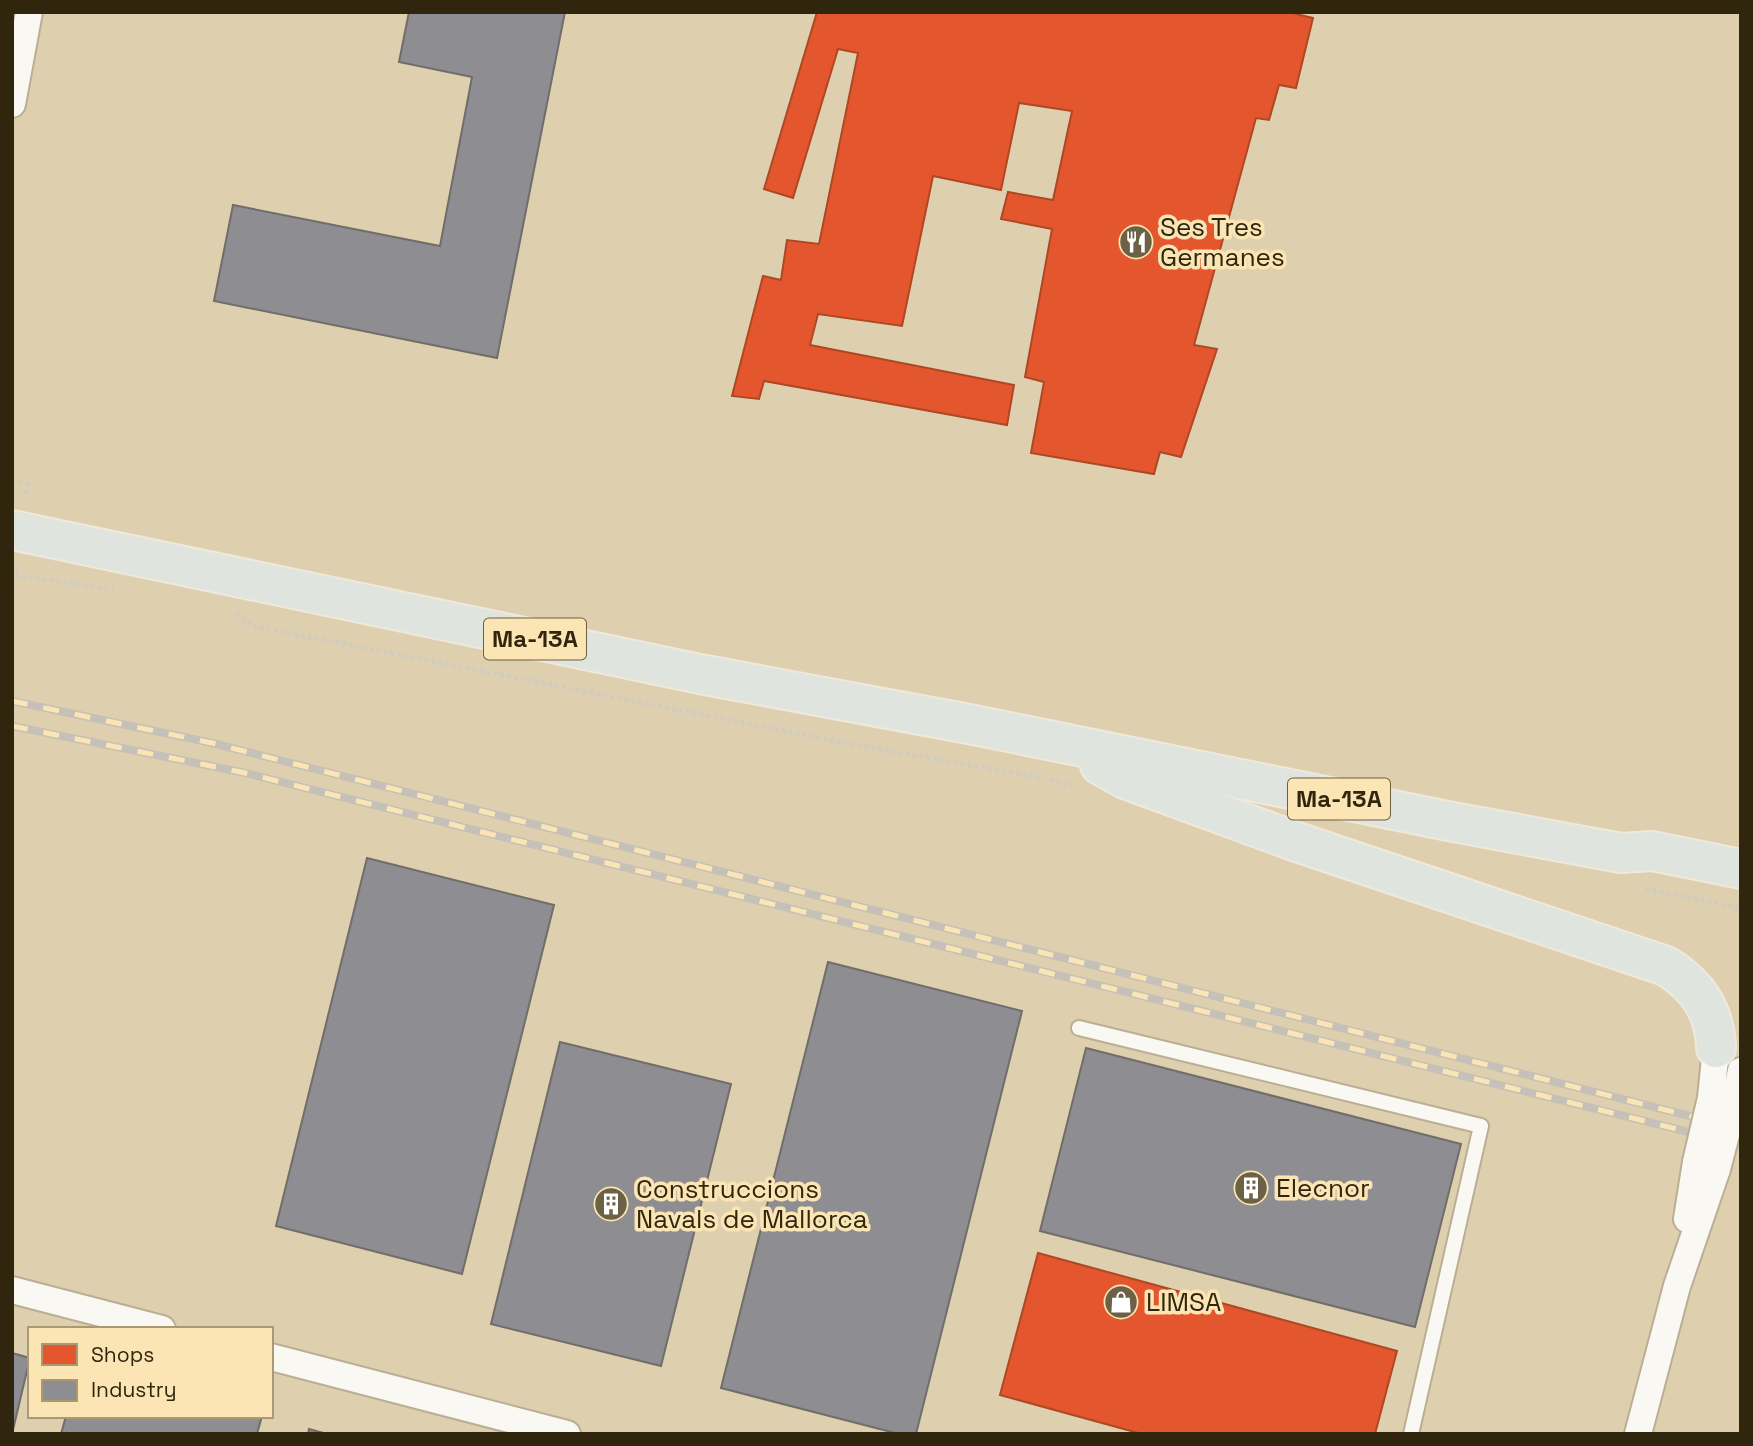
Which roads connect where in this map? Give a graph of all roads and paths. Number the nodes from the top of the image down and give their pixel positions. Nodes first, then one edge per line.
1 (29, 12) edge
2 (12, 104) edge
3 (12, 530) edge
4 (1058, 742) junction
5 (1621, 853) junction
6 (1741, 869) edge
7 (1741, 885) edge
8 (1079, 1028) dead end
9 (1728, 1059) edge
10 (12, 1290) edge
11 (154, 1327) edge
12 (273, 1358) edge
13 (567, 1434) edge
14 (1410, 1434) edge
15 (1638, 1434) edge

1 - 2 street
3 - 4 main road, Ma-13A
4 - 5 main road, Ma-13A
4 - 9 main road
5 - 6 main road, Ma-13A
5 - 7 main road, Ma-13A
8 - 14 lane
9 - 15 street, bridge
10 - 11 street
12 - 13 street

